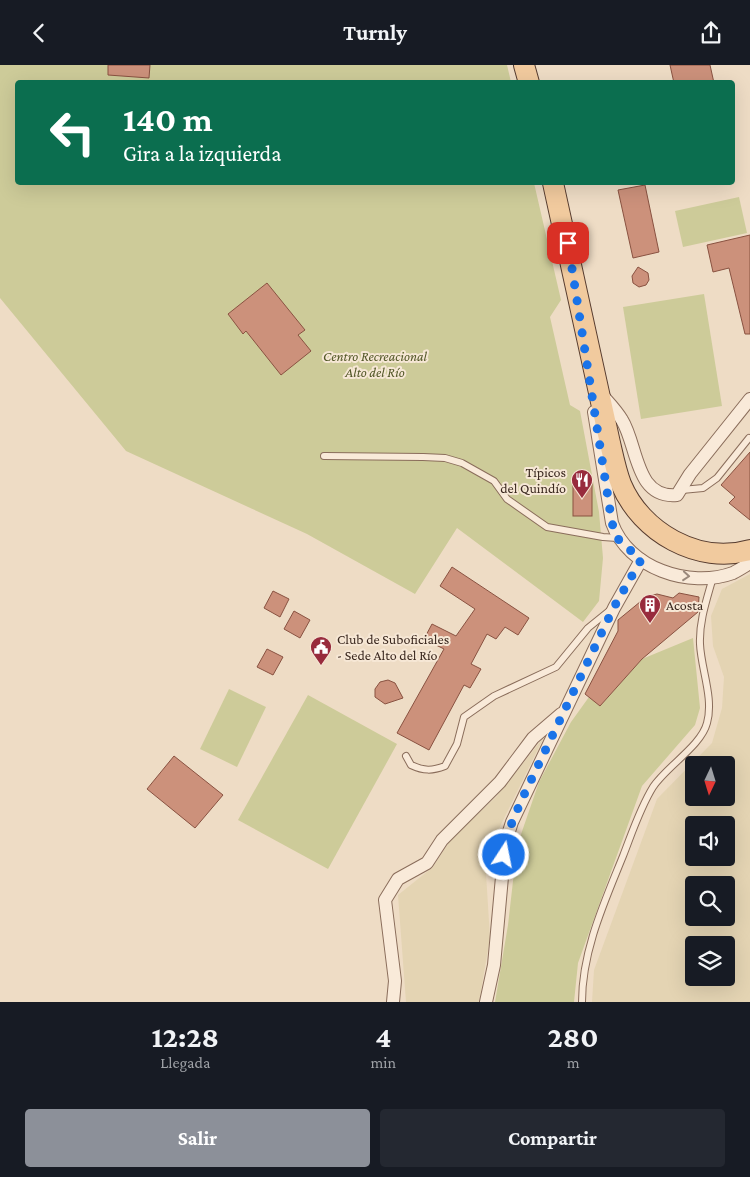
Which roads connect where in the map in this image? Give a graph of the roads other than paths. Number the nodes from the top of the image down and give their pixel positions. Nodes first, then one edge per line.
1 (524, 65) edge
2 (527, 80) edge
3 (553, 185) edge
4 (573, 266) junction
5 (599, 390) junction
6 (750, 399) edge
7 (749, 438) dead end
8 (324, 456) dead end
9 (682, 490) junction
10 (617, 538) junction
11 (750, 550) edge
12 (641, 560) junction
13 (750, 563) edge
14 (713, 577) junction
15 (614, 607) junction
16 (564, 711) junction
17 (406, 755) dead end
18 (393, 1002) edge
19 (486, 1002) edge
20 (582, 1002) edge

1 - 2 main road
3 - 4 main road
4 - 5 main road
4 - 10 street
5 - 9 street
5 - 11 main road
6 - 9 street
7 - 9 lane
8 - 10 lane
10 - 12 street
12 -> 14 street
12 - 15 street
13 - 14 street
14 - 20 lane
15 - 16 street
15 - 17 lane
16 - 18 street
16 - 19 street

